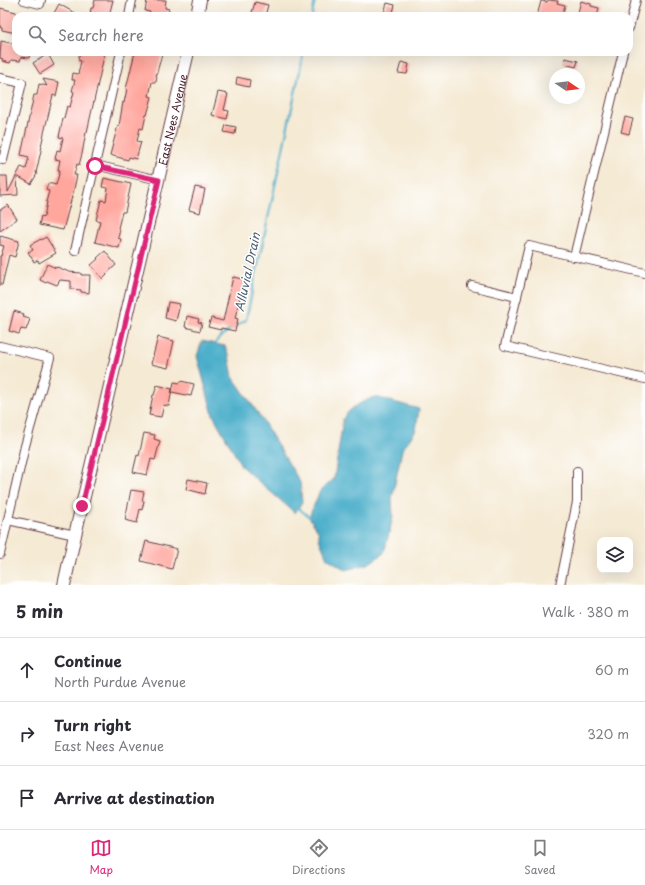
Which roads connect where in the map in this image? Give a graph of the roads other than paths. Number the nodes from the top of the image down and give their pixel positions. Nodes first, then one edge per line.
1 (24, 0) edge
2 (132, 0) edge
3 (200, 0) edge
4 (636, 0) edge
5 (40, 2) edge
6 (130, 12) edge
7 (198, 12) edge
8 (633, 12) edge
9 (120, 56) edge
10 (187, 56) edge
11 (622, 56) edge
12 (0, 78) edge
13 (2, 160) edge
14 (95, 166) junction
15 (159, 180) junction
16 (75, 251) dead end
17 (574, 257) junction
18 (645, 273) edge
19 (472, 286) dead end
20 (517, 297) junction
21 (0, 346) edge
22 (645, 379) edge
23 (577, 471) dead end
24 (8, 520) junction
25 (75, 535) junction
26 (0, 554) edge
27 (64, 585) edge
28 (560, 585) edge

1 - 5 street
2 - 6 street
3 - 7 main road
4 - 8 street
9 - 14 street
10 - 15 main road, East Nees Avenue
11 - 17 street
12 - 13 street
14 - 15 street
14 - 16 street
15 - 25 main road, East Nees Avenue
17 - 18 street
17 - 20 street
19 - 20 street
20 - 22 street
21 - 24 street
23 - 28 street
24 - 25 street
24 - 26 street
25 - 27 main road, East Nees Avenue

